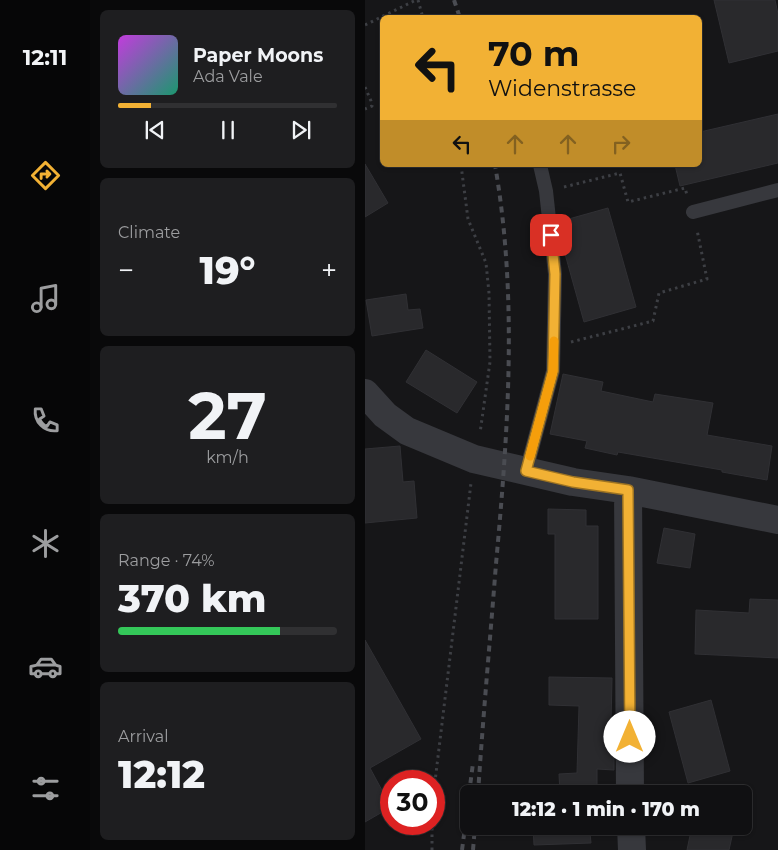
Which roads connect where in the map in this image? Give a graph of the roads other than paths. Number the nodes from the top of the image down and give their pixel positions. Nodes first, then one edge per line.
1 (540, 167) edge
2 (778, 190) edge
3 (693, 212) road end
4 (365, 393) edge
5 (526, 471) junction
6 (628, 490) junction
7 (778, 520) edge
8 (630, 785) edge
9 (631, 835) edge
10 (632, 850) edge

1 - 5 lane
2 - 3 lane
4 - 5 street
5 - 6 street
6 - 7 street
6 - 8 street
9 - 10 street

